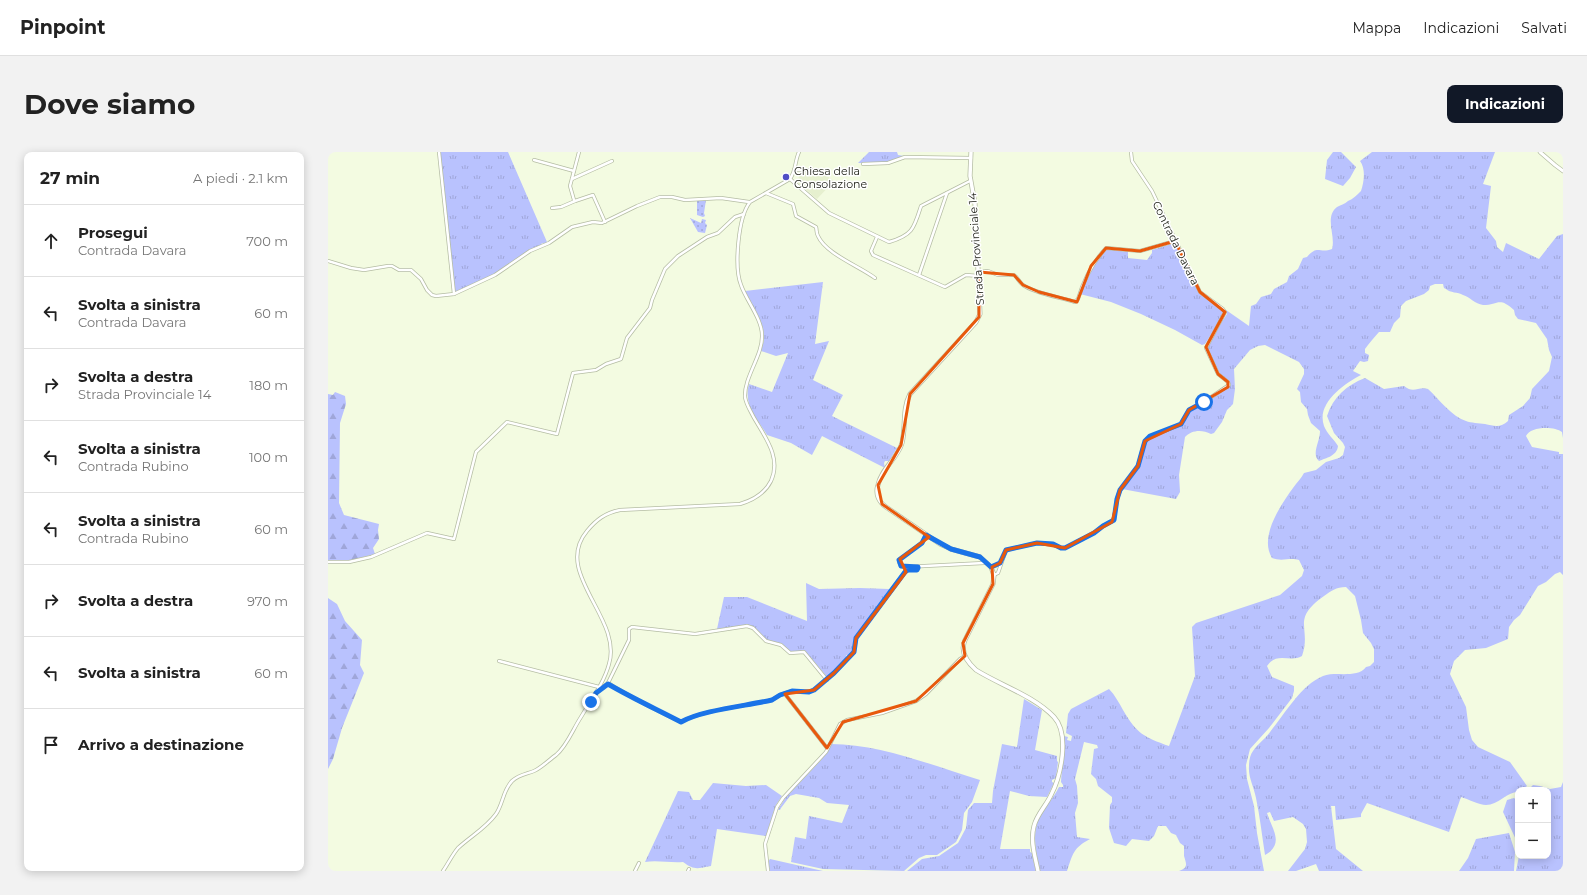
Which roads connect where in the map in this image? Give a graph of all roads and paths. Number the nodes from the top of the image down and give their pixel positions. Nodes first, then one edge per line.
1 (439, 152) edge
2 (579, 152) edge
3 (799, 152) edge
4 (971, 152) edge
5 (1131, 152) edge
6 (1540, 152) edge
7 (971, 158) junction
8 (534, 160) dead end
9 (612, 161) dead end
10 (863, 164) dead end
11 (794, 170) junction
12 (820, 170) dead end
13 (574, 171) junction
14 (1563, 171) edge
15 (572, 179) junction
16 (790, 179) junction
17 (970, 181) junction
18 (766, 192) junction
19 (947, 192) junction
20 (576, 201) junction
21 (750, 202) junction
22 (552, 208) dead end
23 (744, 214) junction
24 (605, 222) junction
25 (877, 237) junction
26 (1175, 241) junction
27 (328, 261) edge
28 (979, 272) junction
29 (919, 275) junction
30 (979, 276) junction
31 (875, 278) dead end
32 (454, 294) junction
33 (926, 535) junction
34 (328, 562) edge
35 (984, 563) dead end
36 (1000, 563) junction
37 (918, 567) junction
38 (991, 567) junction
39 (994, 575) junction
40 (965, 656) junction
41 (498, 661) dead end
42 (827, 680) junction
43 (608, 684) junction
44 (599, 687) junction
45 (596, 693) junction
46 (785, 694) junction
47 (827, 748) junction
48 (639, 863) dead end
49 (443, 871) edge
50 (635, 871) edge
51 (768, 871) edge
52 (1038, 871) edge

1 - 32 street
2 - 13 street
3 - 11 street
4 - 7 main road, Strada Provinciale 14
5 - 26 street, Contrada Davara
6 - 14 street
7 - 10 street
7 - 17 main road, Strada Provinciale 14
8 - 13 street
9 - 15 street
11 - 12 street
11 - 16 street
13 - 15 street
15 - 20 street
16 - 18 street
16 - 25 street
17 - 19 street
17 - 28 main road, Strada Provinciale 14
18 - 21 street
18 - 31 street
19 - 25 street
19 - 29 street
20 - 22 street
20 - 24 street
21 - 23 street
21 - 24 street
23 - 34 street
23 - 44 street
24 - 32 street
25 - 29 street
26 - 28 street
26 - 36 street, Contrada Davara
27 - 32 street
28 - 30 main road, Strada Provinciale 14
29 - 30 street
30 - 33 main road, Strada Provinciale 14
33 - 37 street
33 - 38 main road, Strada Provinciale 14
35 - 37 street
36 - 38 street
36 - 39 street, Contrada Davara
37 - 42 street
38 - 39 main road
39 - 40 main road
40 - 47 street
40 - 52 main road
41 - 44 street
42 - 43 street
42 - 46 street
43 - 45 street
43 - 46 street
44 - 45 street
45 - 49 street
46 - 47 street
47 - 51 street
48 - 50 street

